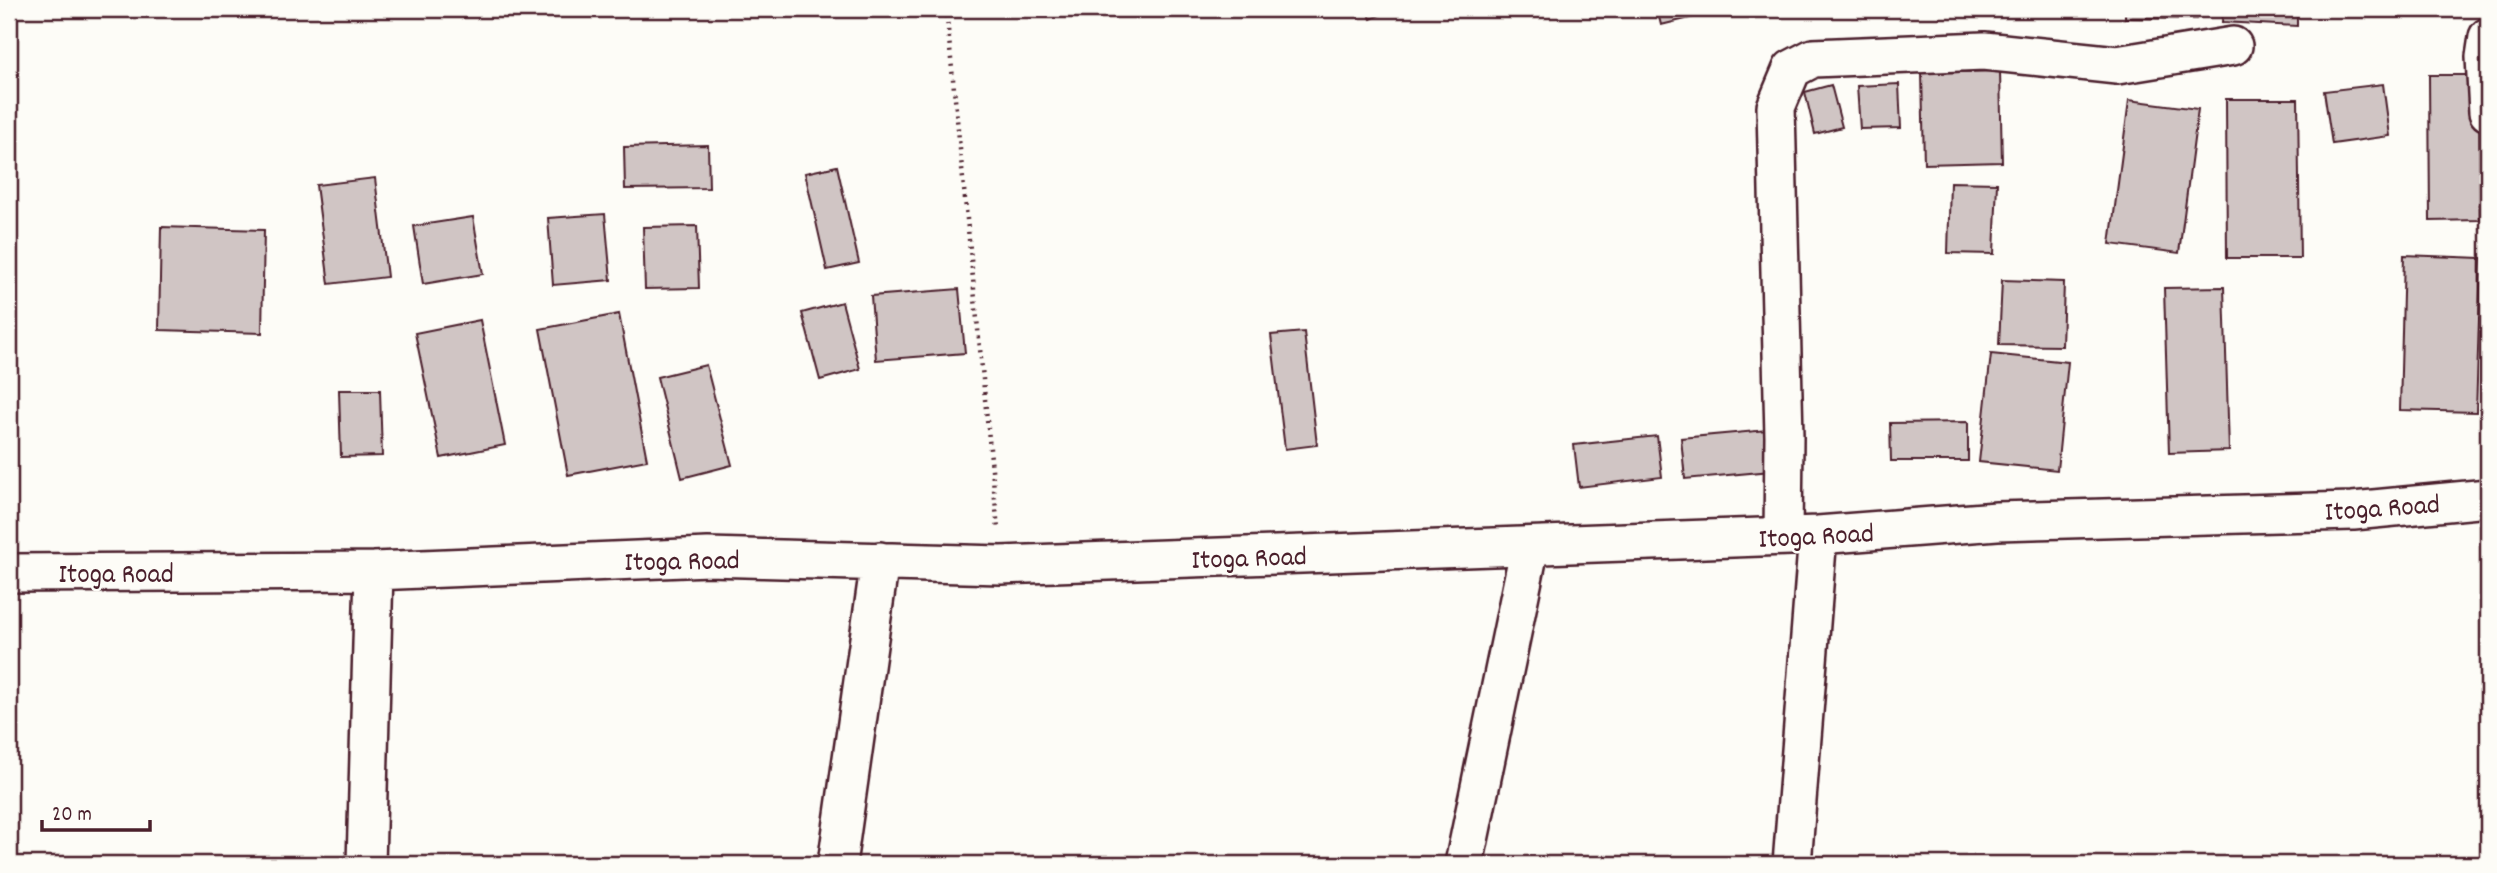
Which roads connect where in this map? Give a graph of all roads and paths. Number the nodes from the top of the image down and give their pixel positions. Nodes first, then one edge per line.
1 (946, 9) edge
2 (2488, 37) edge
3 (2233, 46) dead end
4 (2488, 112) edge
5 (2488, 498) edge
6 (1800, 536) junction
7 (1530, 546) junction
8 (880, 561) junction
9 (1002, 565) junction
10 (374, 571) junction
11 (9, 573) edge
12 (366, 864) edge
13 (837, 864) edge
14 (1464, 864) edge
15 (1792, 864) edge

1 - 9 path
2 - 4 street
3 - 6 street
5 - 6 street, Itoga Road
6 - 7 street, Itoga Road
6 - 15 street
7 - 9 street, Itoga Road
7 - 14 street
8 - 9 street, Itoga Road
8 - 10 street, Itoga Road
8 - 13 street
10 - 11 street, Itoga Road
10 - 12 street

